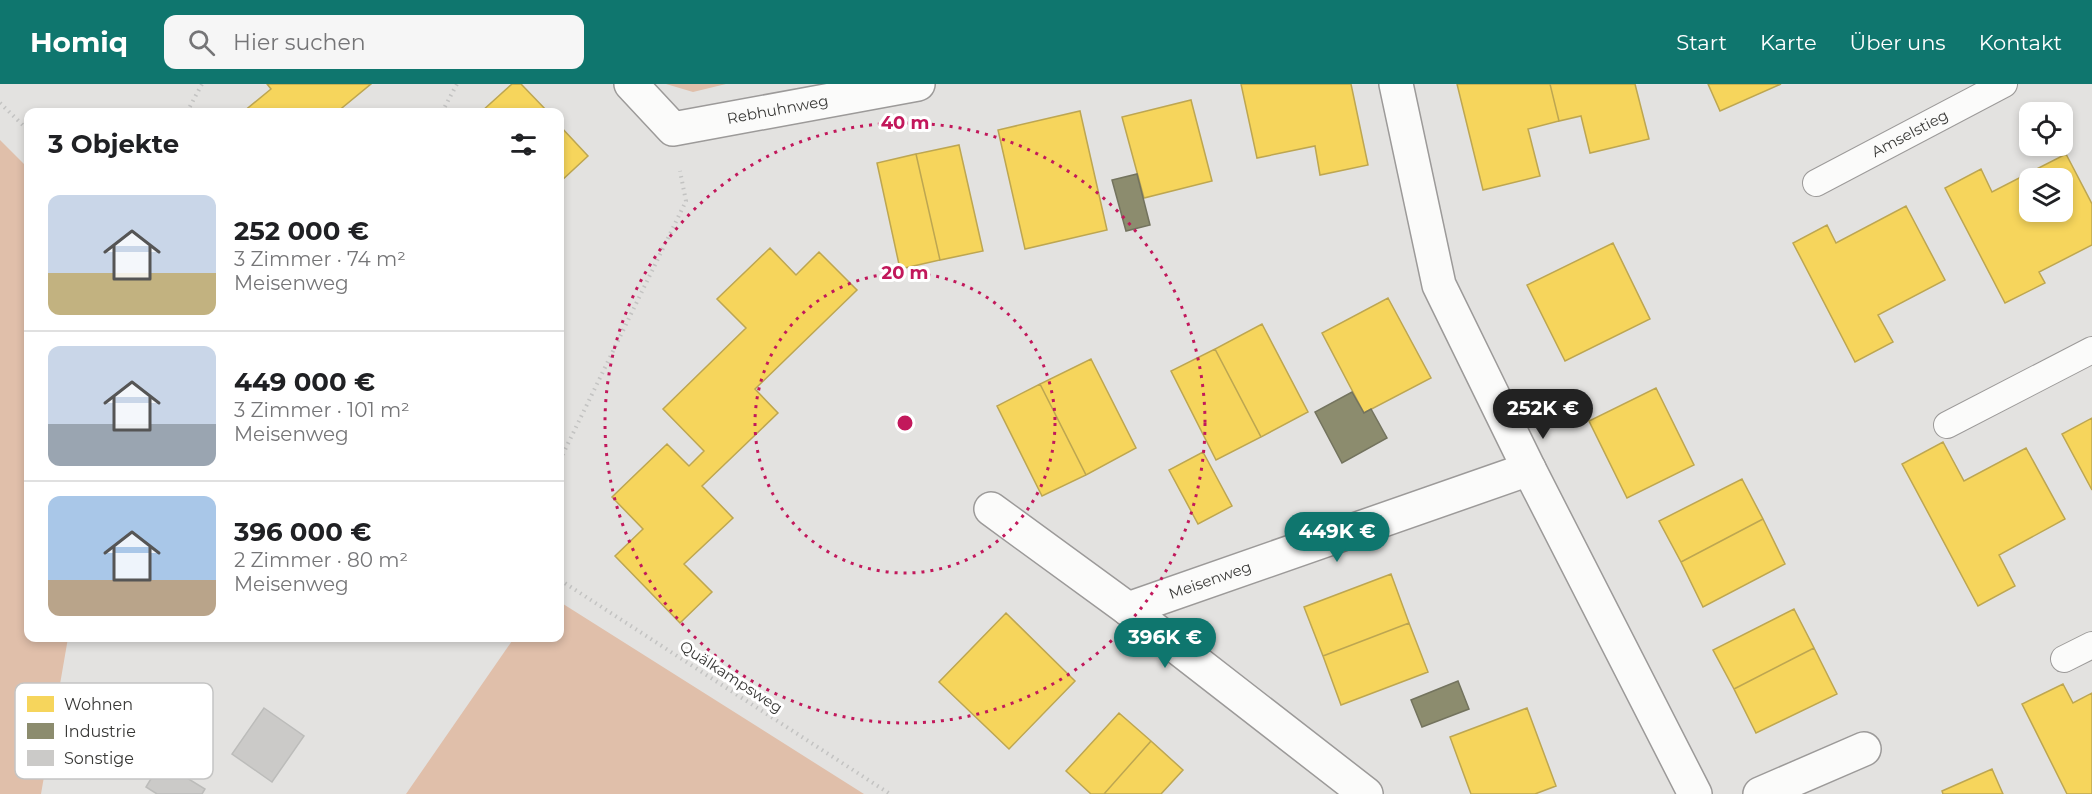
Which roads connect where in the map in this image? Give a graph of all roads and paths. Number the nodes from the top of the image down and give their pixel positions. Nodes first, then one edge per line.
1 (202, 84) edge
2 (457, 84) edge
3 (631, 84) edge
4 (918, 84) edge
5 (1396, 84) edge
6 (2004, 84) edge
7 (0, 103) edge
8 (189, 108) edge
9 (444, 108) edge
10 (24, 126) edge
11 (673, 129) junction
12 (1816, 183) dead end
13 (2092, 350) edge
14 (1947, 425) dead end
15 (564, 452) edge
16 (1529, 469) junction
17 (991, 509) dead end
18 (564, 583) edge
19 (1128, 609) junction
20 (2092, 645) edge
21 (2064, 659) dead end
22 (1864, 749) dead end
23 (890, 794) edge
24 (1366, 794) edge
25 (1695, 794) edge
26 (1760, 794) edge

1 - 8 path
2 - 9 path
3 - 11 street
4 - 11 street, Rebhuhnweg
5 - 16 street
6 - 12 lane, Amselstieg
7 - 10 path
11 - 15 path
13 - 14 lane
16 - 19 street, Meisenweg
16 - 25 street
17 - 19 street
18 - 23 path, Quälkampsweg
19 - 24 street
20 - 21 lane
22 - 26 street

